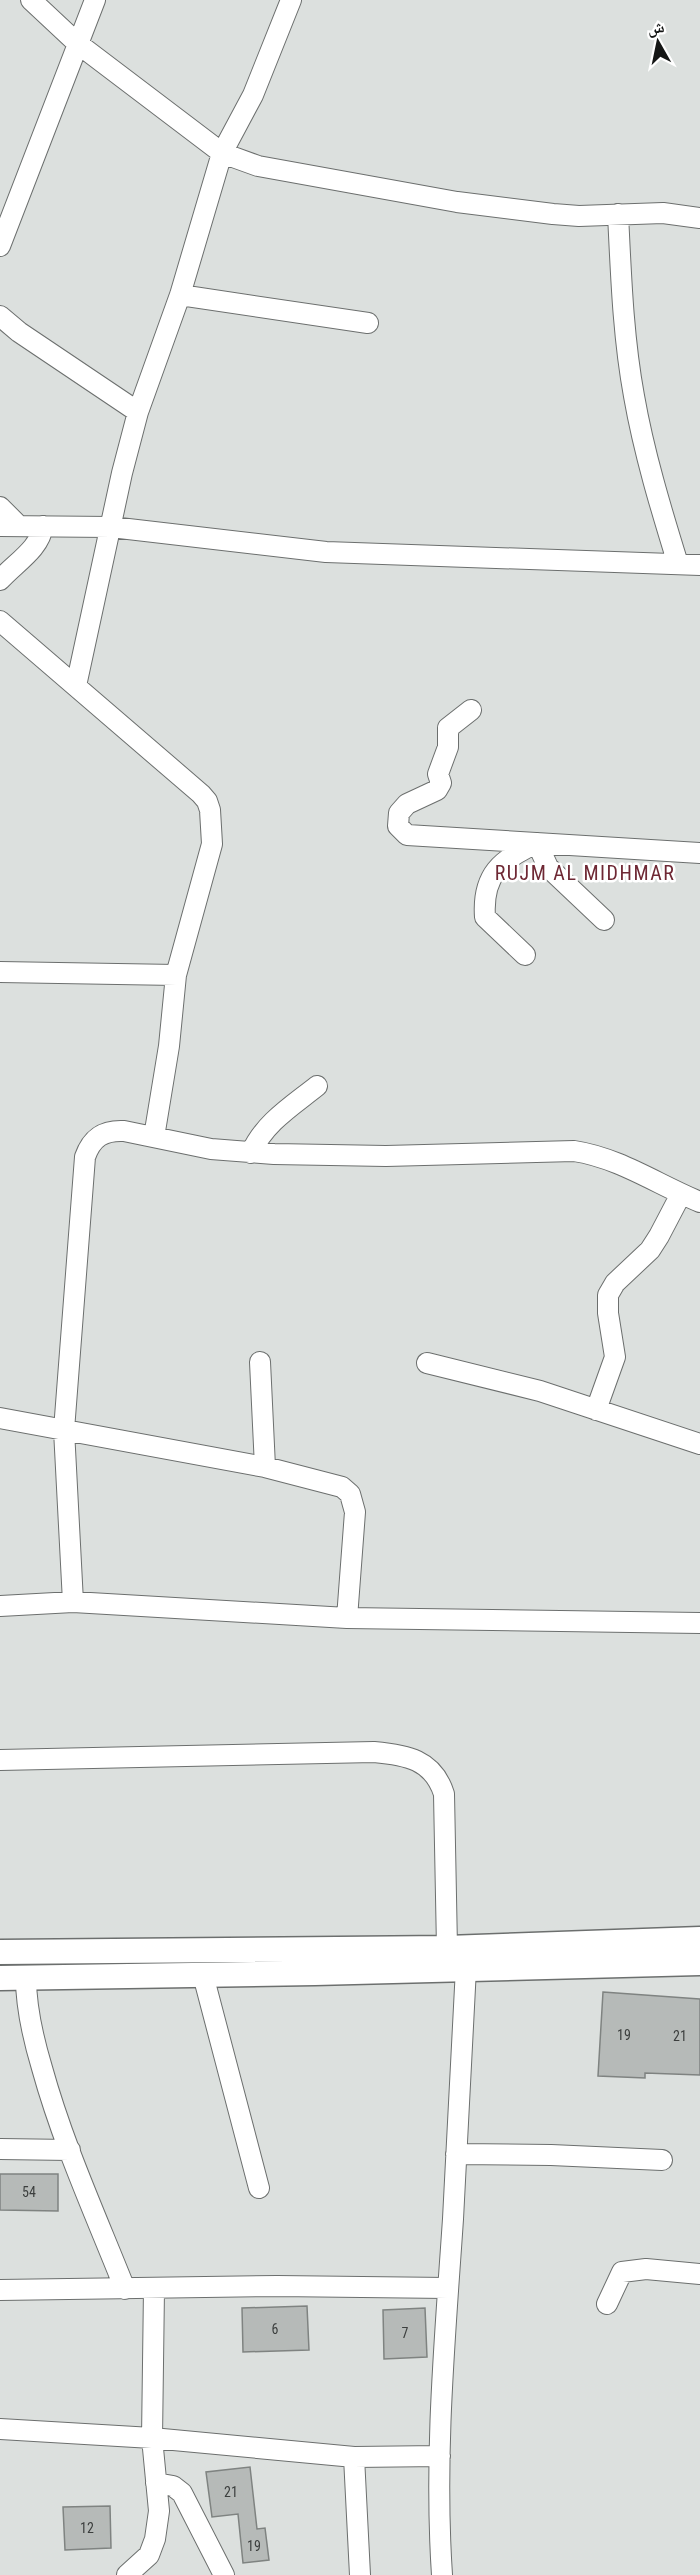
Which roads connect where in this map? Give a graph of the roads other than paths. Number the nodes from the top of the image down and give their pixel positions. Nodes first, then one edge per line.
1 (31, 0) edge
2 (95, 0) edge
3 (291, 0) edge
4 (77, 43) junction
5 (222, 153) junction
6 (618, 214) junction
7 (700, 218) edge
8 (0, 246) edge
9 (180, 295) junction
10 (0, 316) edge
11 (368, 323) dead end
12 (138, 412) junction
13 (0, 507) edge
14 (10, 526) edge
15 (43, 526) junction
16 (111, 527) junction
17 (678, 564) junction
18 (700, 565) edge
19 (0, 580) edge
20 (0, 621) edge
21 (76, 686) junction
22 (471, 710) dead end
23 (537, 843) junction
24 (700, 853) edge
25 (604, 920) dead end
26 (525, 955) dead end
27 (0, 972) edge
28 (177, 975) junction
29 (317, 1086) dead end
30 (154, 1137) junction
31 (251, 1153) junction
32 (681, 1194) junction
33 (700, 1202) edge
34 (261, 1362) dead end
35 (427, 1363) dead end
36 (596, 1410) junction
37 (0, 1418) edge
38 (64, 1430) junction
39 (700, 1444) edge
40 (266, 1467) junction
41 (73, 1602) junction
42 (0, 1606) edge
43 (347, 1618) junction
44 (700, 1623) edge
45 (0, 1760) edge
46 (700, 1939) edge
47 (447, 1948) junction
48 (0, 1952) edge
49 (700, 1963) edge
50 (466, 1968) junction
51 (203, 1975) junction
52 (0, 1978) edge
53 (26, 1978) junction
54 (0, 2149) edge
55 (70, 2150) junction
56 (456, 2154) junction
57 (662, 2160) dead end
58 (259, 2188) dead end
59 (700, 2274) edge
60 (447, 2288) junction
61 (125, 2289) junction
62 (154, 2289) junction
63 (0, 2290) edge
64 (606, 2304) dead end
65 (0, 2429) edge
66 (152, 2438) junction
67 (440, 2456) junction
68 (354, 2457) junction
69 (156, 2483) junction
70 (127, 2575) edge
71 (225, 2575) edge
72 (360, 2575) edge
73 (442, 2575) edge

1 - 4 street
2 - 4 street
3 - 5 street
4 - 5 street
4 - 8 street
5 - 6 street
5 - 9 street
6 - 7 street
6 - 17 street
9 - 11 street
9 - 12 street
10 - 12 street
12 - 16 street
13 - 14 street
14 - 15 street
15 - 16 street
15 - 19 street
16 - 17 street
16 - 21 street
17 - 18 street
20 - 21 street
21 - 28 street
22 - 23 street
23 - 24 street
23 - 25 street
23 - 26 street
27 - 28 street
28 - 30 street
29 - 31 street
30 - 31 street
30 - 38 street
31 - 32 street
32 - 33 street
32 - 36 street
34 - 40 street
35 - 36 street
36 - 39 street
37 - 38 street
38 - 40 street
38 - 41 street
40 - 43 street
41 - 42 street
41 - 43 street
43 - 44 street
45 - 47 street
46 - 47 street
47 - 48 street
49 - 50 street
50 - 51 street
50 - 56 street
51 - 53 street
51 - 58 street
52 - 53 street
53 - 55 street
54 - 55 street
55 - 61 street
56 - 57 street
56 - 60 street
59 - 64 street
60 - 62 street
60 - 67 street
61 - 62 street
61 - 63 street
62 - 66 street
65 - 66 street
66 - 68 street
66 - 69 street
67 - 68 street
67 - 73 street
68 - 72 street
69 - 70 street
69 - 71 street

